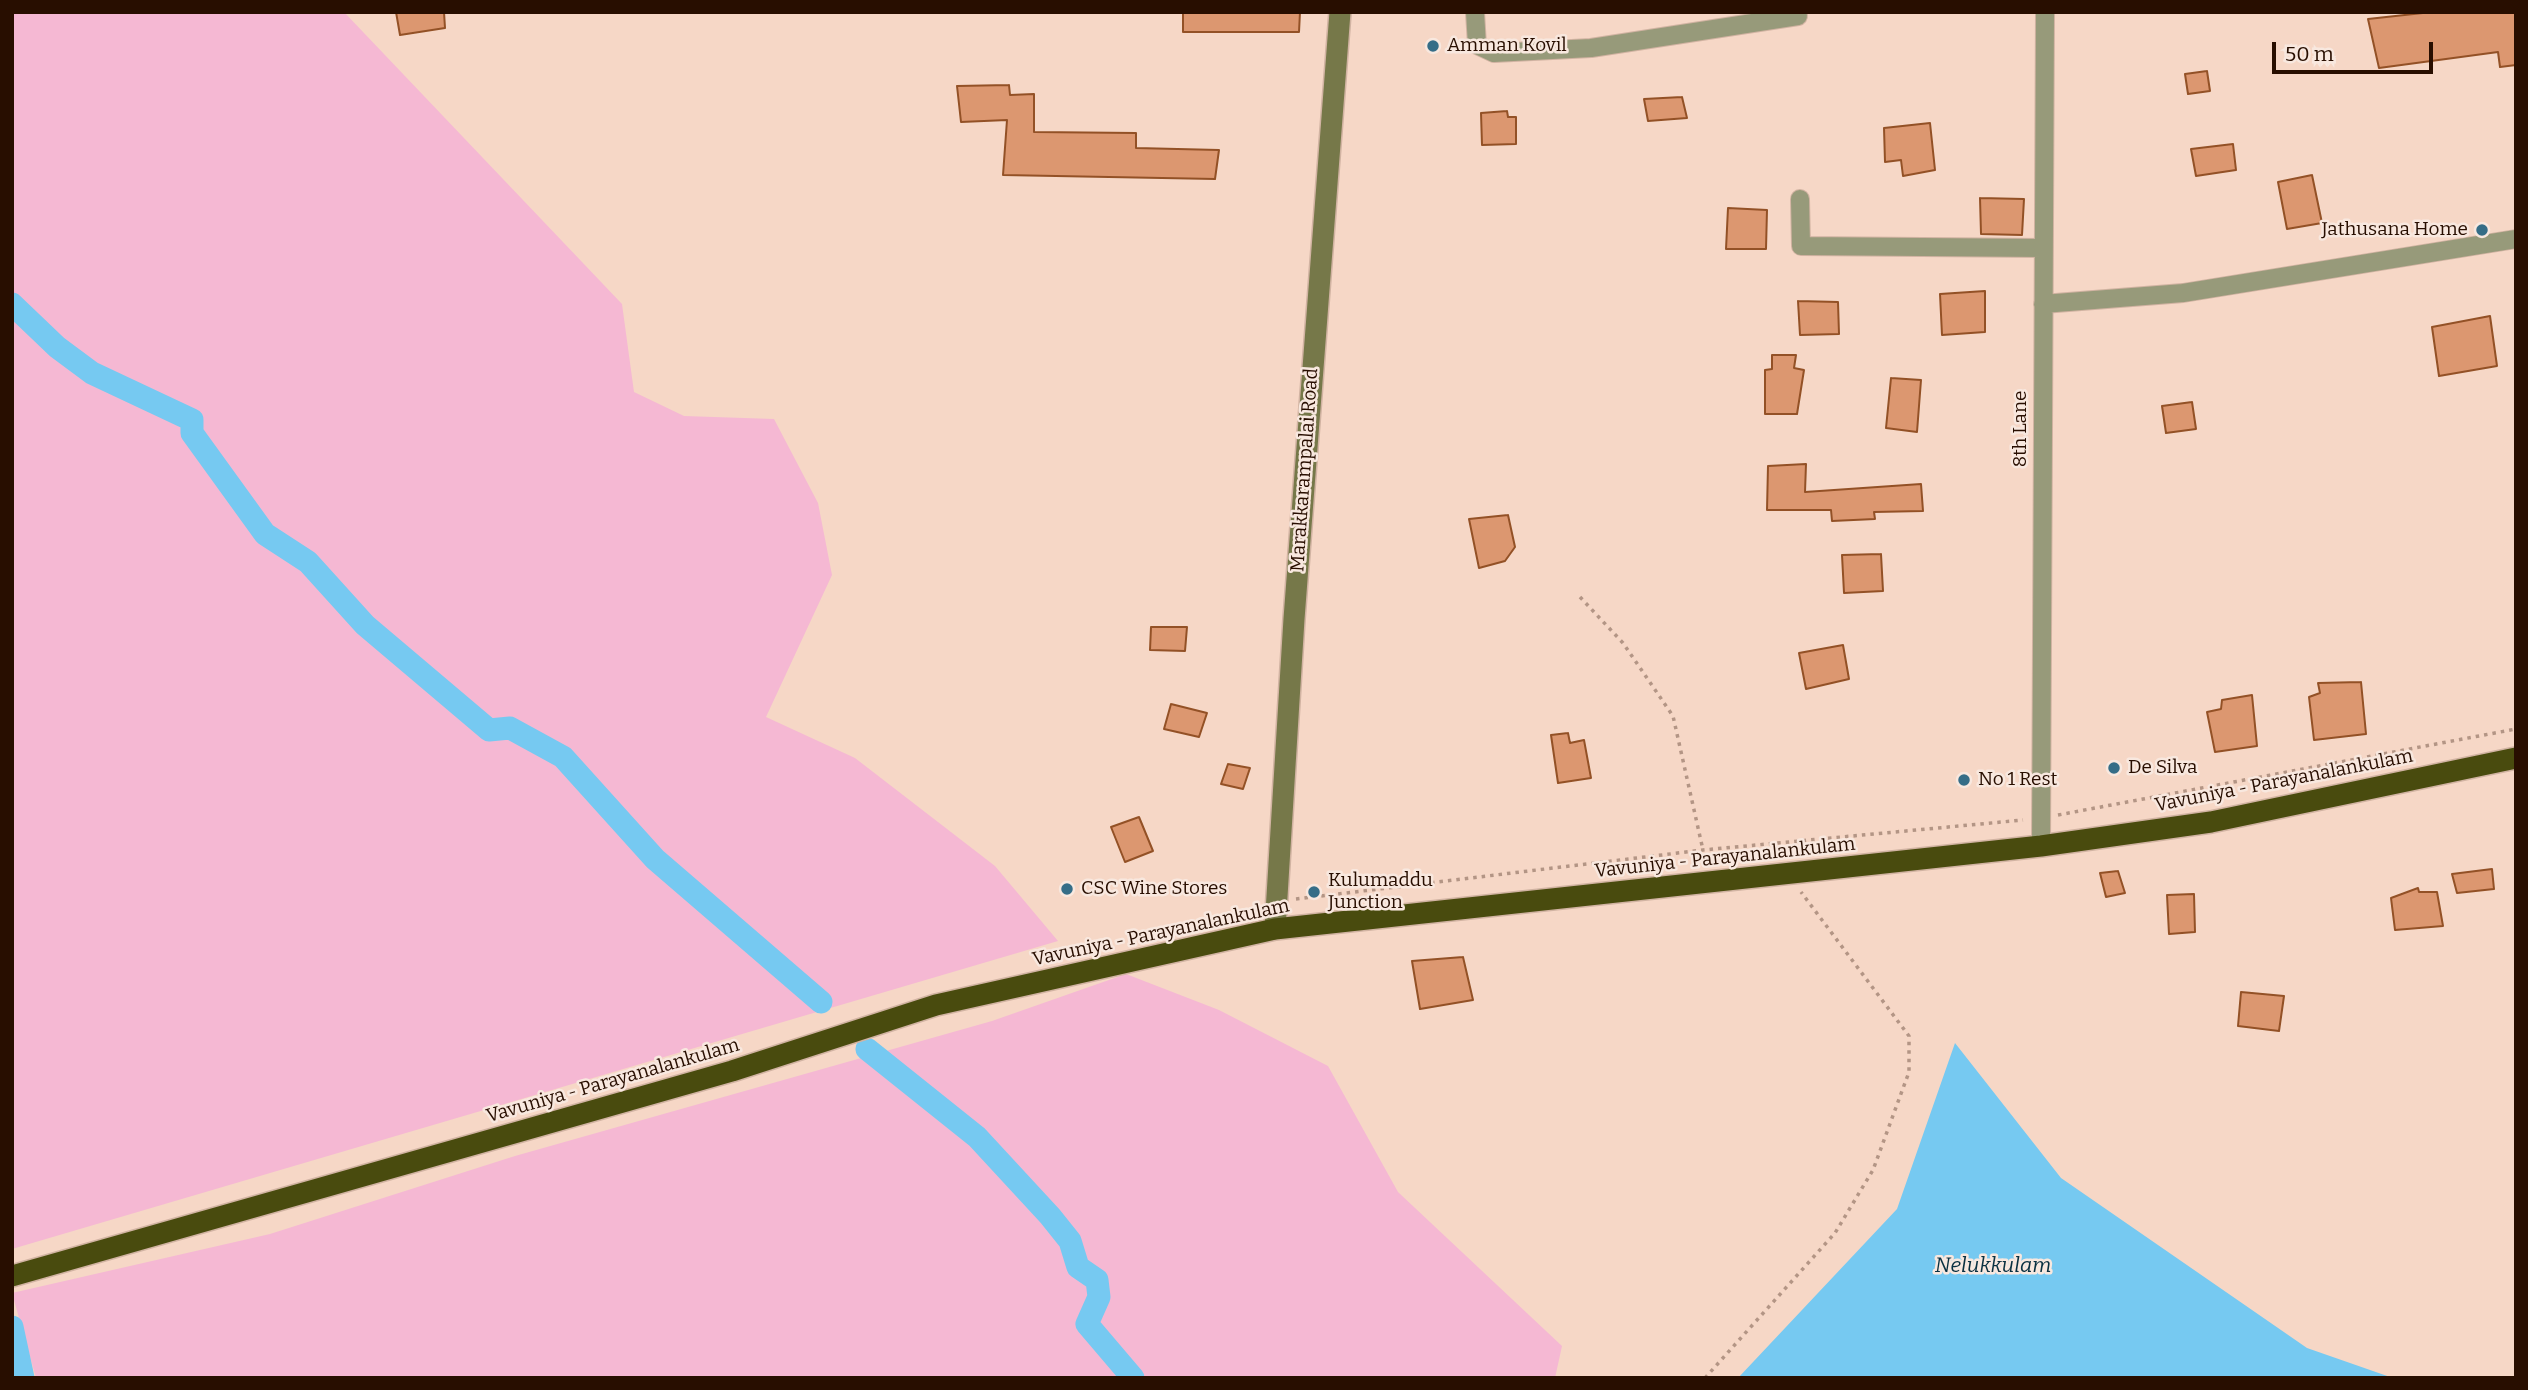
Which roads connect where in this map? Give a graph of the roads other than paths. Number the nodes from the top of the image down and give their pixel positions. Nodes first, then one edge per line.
1 (1340, 12) edge
2 (1475, 12) edge
3 (2045, 12) edge
4 (1798, 16) dead end
5 (1800, 199) dead end
6 (2516, 239) edge
7 (2043, 248) junction
8 (2043, 304) junction
9 (2516, 758) edge
10 (2040, 846) junction
11 (1275, 929) junction
12 (12, 1276) edge

1 - 11 street, Marakkarampalai Road
2 - 4 street
3 - 7 street, 8th Lane
5 - 7 street
6 - 8 street
7 - 8 street, 8th Lane
8 - 10 street, 8th Lane
9 - 10 highway, Vavuniya - Parayanalankulam
10 - 11 highway, Vavuniya - Parayanalankulam
11 - 12 highway, Vavuniya - Parayanalankulam

